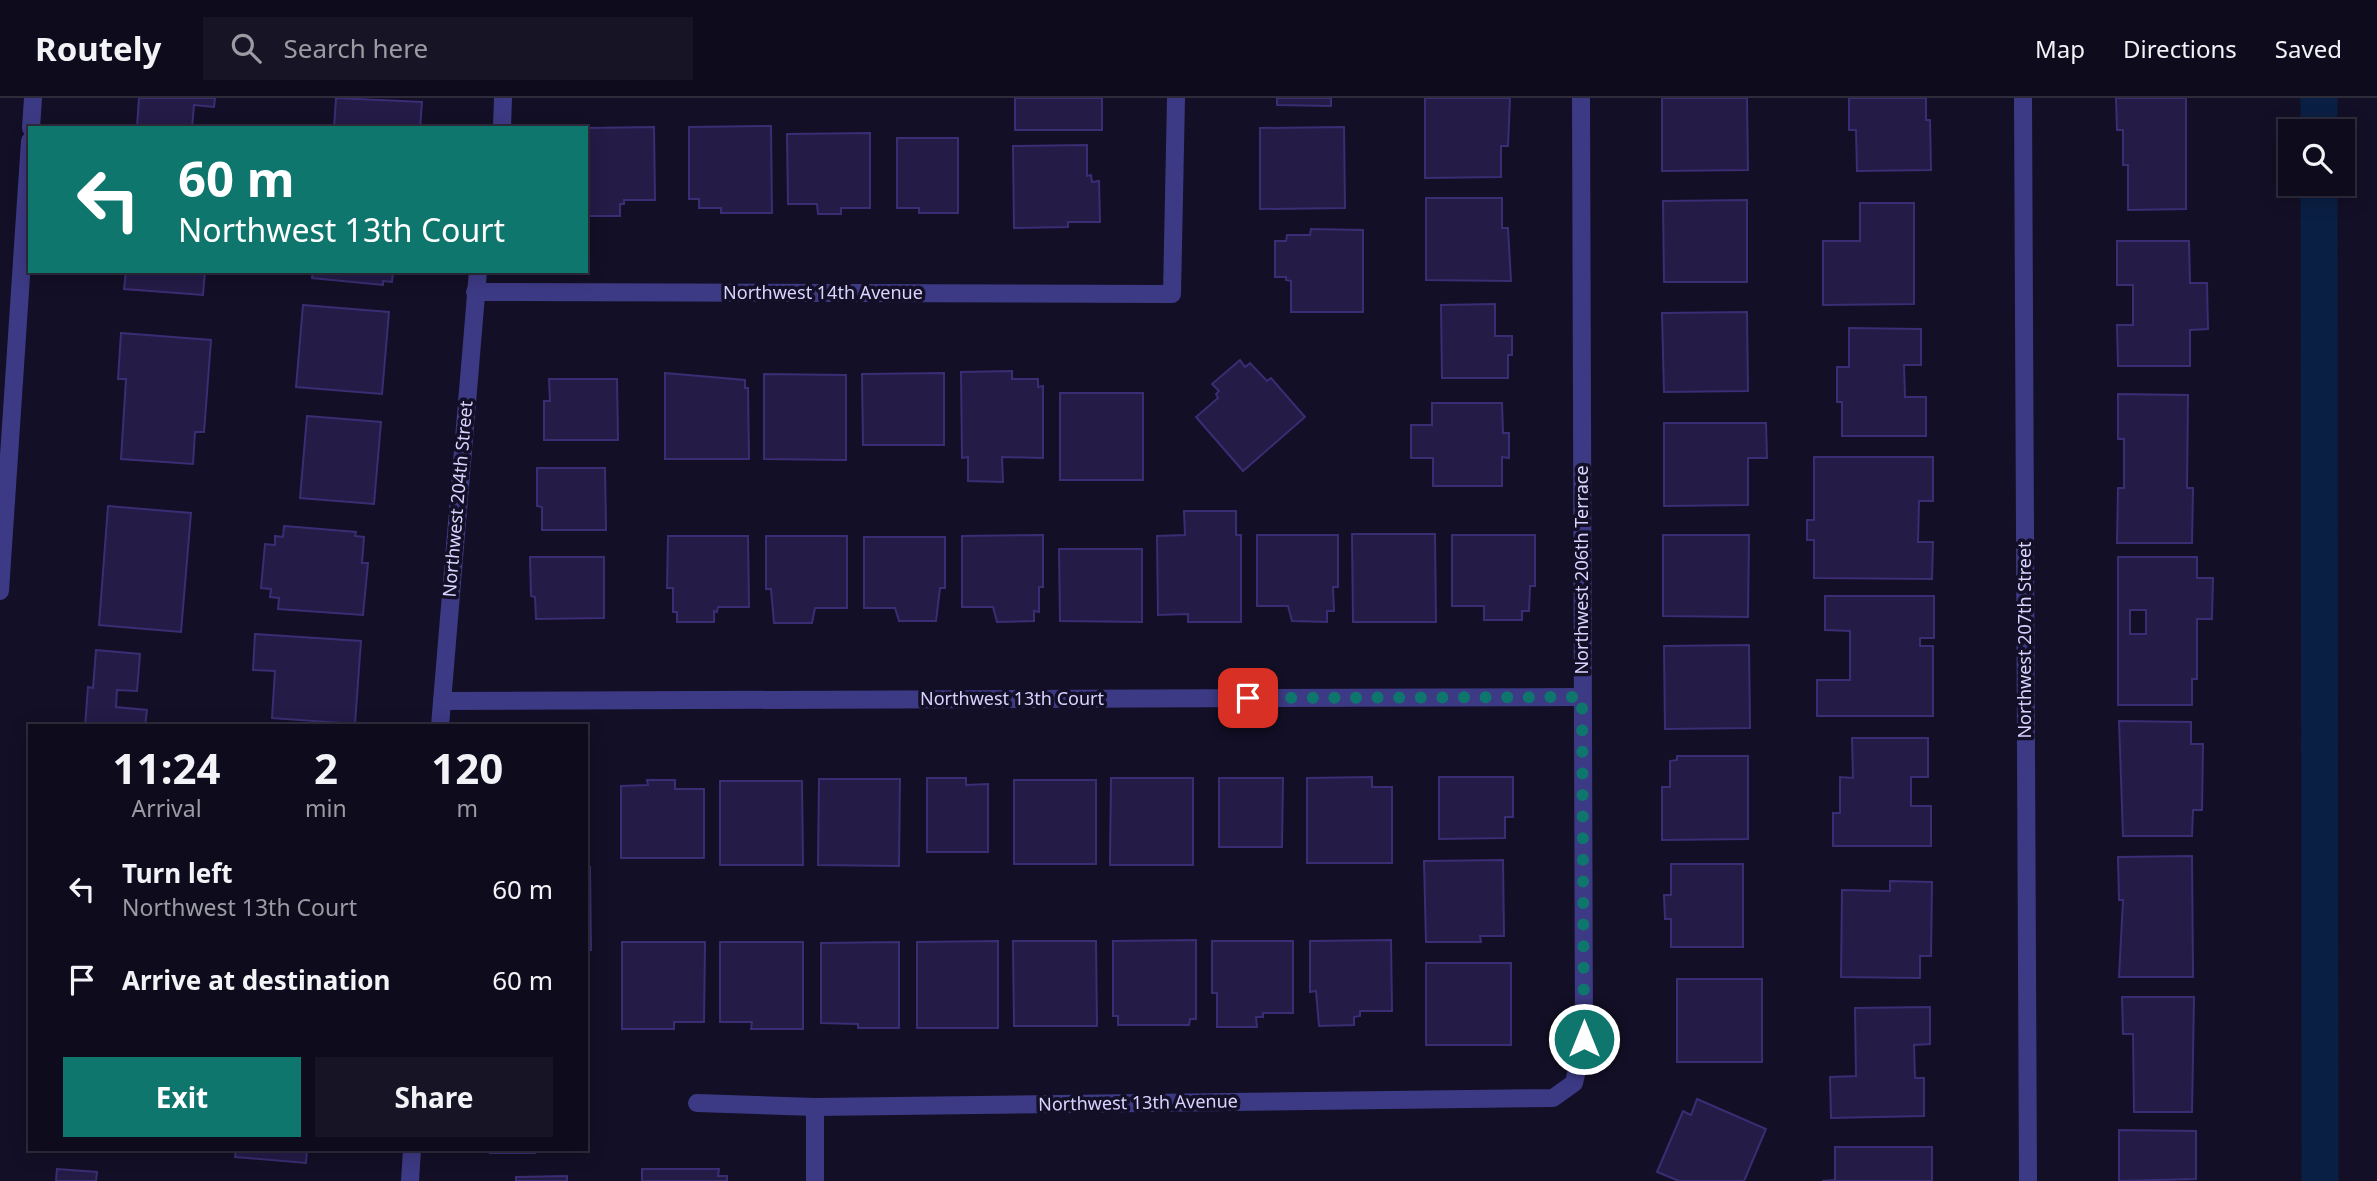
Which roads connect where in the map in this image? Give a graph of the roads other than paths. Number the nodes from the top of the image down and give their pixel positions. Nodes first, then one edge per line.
1 (33, 98) edge
2 (503, 98) edge
3 (1176, 98) edge
4 (1581, 98) edge
5 (2023, 98) edge
6 (31, 126) edge
7 (502, 126) edge
8 (28, 171) edge
9 (478, 273) edge
10 (475, 292) junction
11 (0, 591) edge
12 (1582, 697) junction
13 (442, 701) junction
14 (440, 724) edge
15 (1574, 1083) joint
16 (697, 1103) dead end
17 (815, 1107) junction
18 (412, 1151) edge
19 (410, 1181) edge
20 (815, 1181) edge
21 (2028, 1181) edge

1 - 6 street
2 - 7 street
3 - 10 street, Northwest 14th Avenue
4 - 12 street, Northwest 206th Terrace
5 - 21 street, Northwest 207th Street
8 - 11 street
9 - 10 street, Northwest 204th Street
10 - 13 street, Northwest 204th Street
12 - 13 street, Northwest 13th Court
12 - 15 street, Northwest 206th Terrace
13 - 14 street, Northwest 204th Street
15 - 17 street, Northwest 13th Avenue
16 - 17 street, Northwest 13th Avenue
17 - 20 street
18 - 19 street

